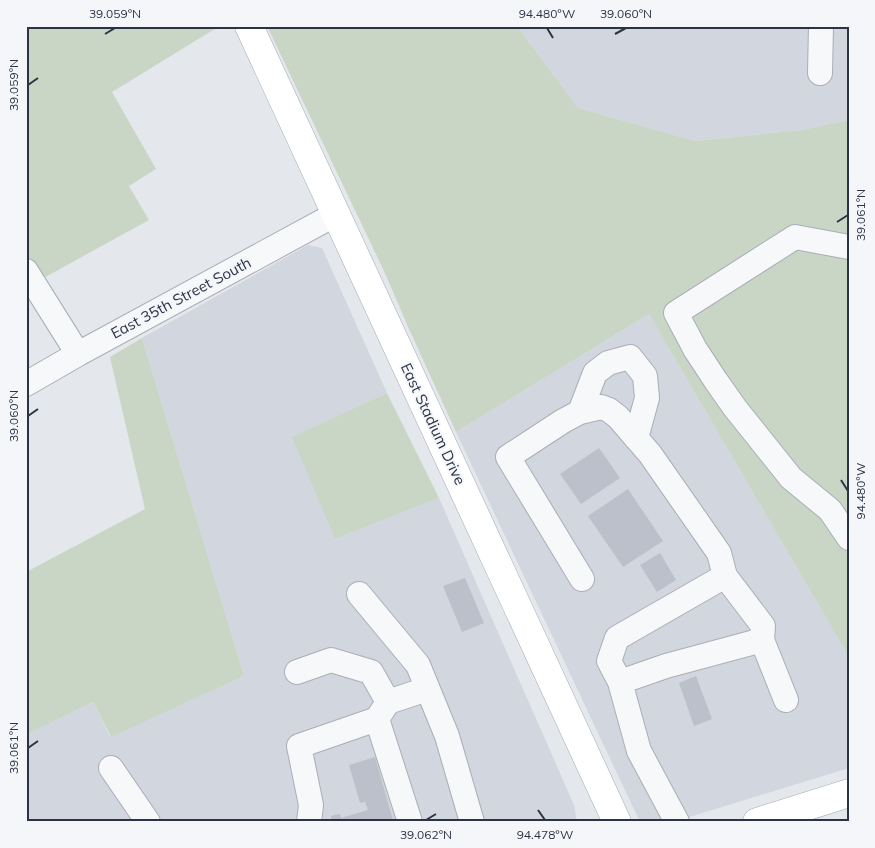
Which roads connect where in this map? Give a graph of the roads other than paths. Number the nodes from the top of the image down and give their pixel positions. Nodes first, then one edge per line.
1 (248, 26) edge
2 (821, 26) edge
3 (820, 73) dead end
4 (336, 214) junction
5 (849, 247) edge
6 (26, 272) edge
7 (78, 354) junction
8 (26, 384) edge
9 (580, 412) junction
10 (636, 438) junction
11 (849, 538) edge
12 (725, 576) junction
13 (582, 579) dead end
14 (359, 594) dead end
15 (762, 640) junction
16 (297, 672) dead end
17 (620, 682) junction
18 (427, 689) junction
19 (786, 700) dead end
20 (382, 711) junction
21 (111, 768) dead end
22 (849, 793) edge
23 (148, 822) edge
24 (308, 822) edge
25 (410, 822) edge
26 (472, 822) edge
27 (617, 822) edge
28 (677, 822) edge
29 (757, 822) edge

1 - 4 main road, East Stadium Drive
2 - 3 street
4 - 7 street, East 35th Street South
4 - 27 main road, East Stadium Drive
5 - 11 street
6 - 7 street
7 - 8 street, East 35th Street South
9 - 10 street
9 - 10 street
9 - 13 street
10 - 12 street
12 - 15 street
12 - 17 street
14 - 18 street
15 - 17 street
15 - 19 street
16 - 20 street
17 - 28 street
18 - 20 street
18 - 26 street
20 - 24 street
20 - 25 street
21 - 23 street
22 - 29 main road

